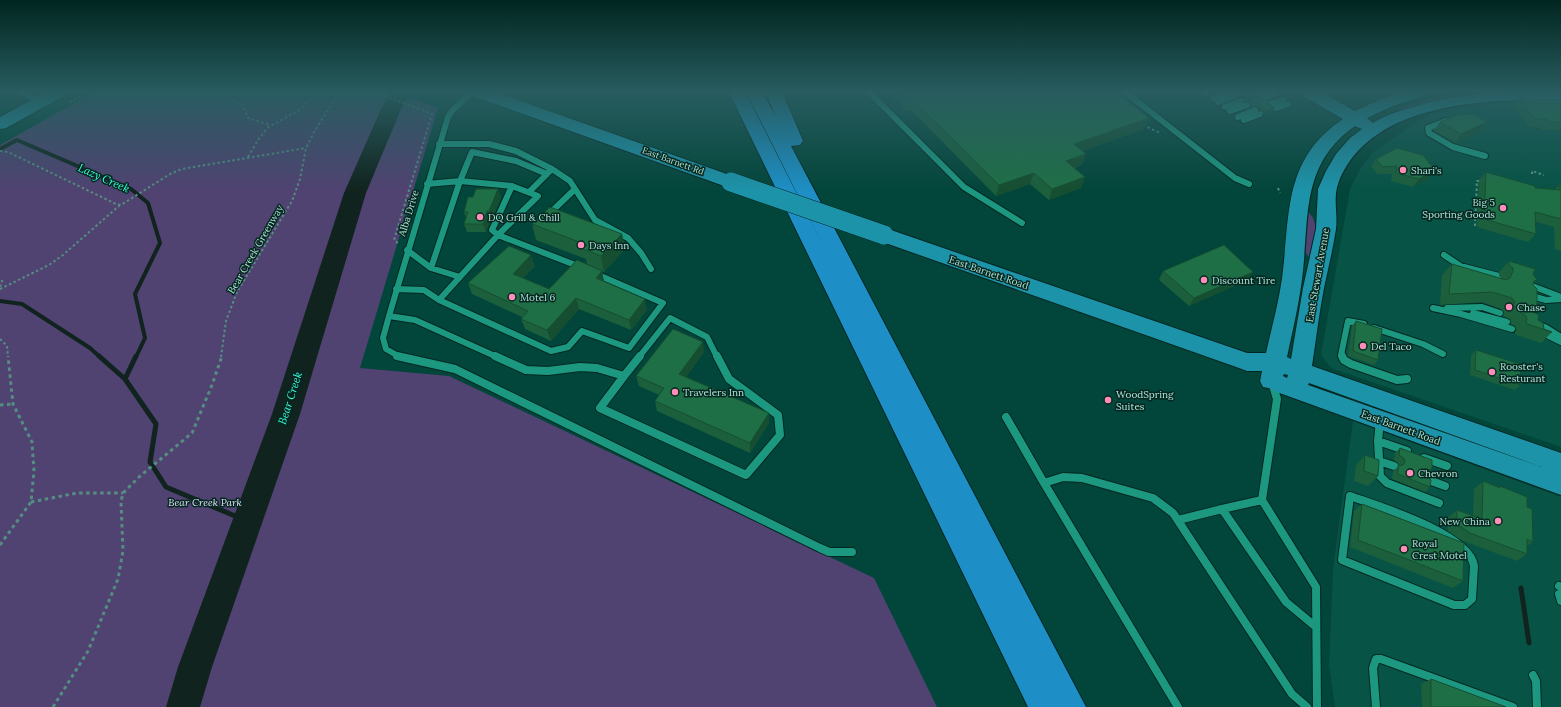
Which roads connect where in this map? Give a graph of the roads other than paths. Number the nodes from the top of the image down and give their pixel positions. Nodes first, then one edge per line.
1 (445, 125) edge
2 (571, 125) edge
3 (740, 125) edge
4 (753, 125) edge
5 (771, 125) edge
6 (787, 125) edge
7 (902, 125) edge
8 (1167, 125) edge
9 (1346, 125) edge
10 (1435, 125) edge
11 (1381, 126) edge
12 (439, 144) junction
13 (1485, 156) dead end
14 (552, 169) junction
15 (547, 174) junction
16 (460, 181) junction
17 (731, 182) joint
18 (427, 184) junction
19 (1249, 184) dead end
20 (512, 186) junction
21 (575, 189) junction
22 (529, 192) junction
23 (543, 220) edge
24 (1022, 223) dead end
25 (804, 228) junction
26 (498, 235) junction
27 (830, 238) junction
28 (407, 250) junction
29 (1444, 255) dead end
30 (1458, 265) junction
31 (431, 268) junction
32 (651, 269) dead end
33 (460, 277) junction
34 (1499, 278) edge
35 (1481, 279) edge
36 (396, 289) junction
37 (1561, 298) edge
38 (439, 300) junction
39 (1433, 308) junction
40 (1500, 313) dead end
41 (389, 316) junction
42 (1527, 321) edge
43 (1507, 322) dead end
44 (1512, 329) dead end
45 (1531, 329) edge
46 (1536, 336) edge
47 (1561, 337) edge
48 (1561, 342) edge
49 (1561, 345) edge
50 (1443, 354) dead end
51 (624, 376) junction
52 (1407, 379) dead end
53 (1284, 381) junction
54 (1006, 417) dead end
55 (1379, 430) junction
56 (1379, 461) junction
57 (1561, 463) edge
58 (1394, 466) dead end
59 (1447, 466) dead end
60 (1426, 479) edge
61 (1044, 483) junction
62 (1561, 484) edge
63 (1445, 486) dead end
64 (1262, 500) junction
65 (1439, 503) dead end
66 (1222, 509) junction
67 (1178, 520) junction
68 (1438, 530) joint
69 (852, 552) dead end
70 (1316, 627) junction
71 (1532, 674) dead end
72 (1043, 707) edge
73 (1071, 707) edge
74 (1178, 707) edge
75 (1307, 707) edge
76 (1317, 707) edge
77 (1376, 707) edge
78 (1513, 707) edge
79 (1537, 707) edge

1 - 12 street, Alba Drive
2 - 17 main road, East Barnett Rd
3 - 25 highway
4 - 25 highway
5 - 27 highway
6 - 27 highway
7 - 24 street
8 - 19 street
9 - 53 main road
10 - 13 street
11 - 53 main road, East Stewart Avenue
12 - 14 street
12 - 18 street, Alba Drive
14 - 15 street
14 - 21 street
15 - 16 street
15 - 22 street
16 - 18 street
16 - 20 street
16 - 31 street
17 - 53 main road, East Barnett Road, bridge
18 - 28 street, Alba Drive
20 - 22 street
20 - 26 street
21 - 23 street
21 - 32 street
22 - 26 street
25 - 72 highway
26 - 33 street
26 - 38 street
27 - 73 highway
28 - 31 street
28 - 36 street, Alba Drive
29 - 30 street
30 - 34 street
30 - 35 street
31 - 33 street
33 - 38 street
36 - 38 street
36 - 41 street, Alba Drive
37 - 37 street
39 - 40 street
39 - 43 street
39 - 44 street
41 - 51 street
41 - 69 street, Alba Drive
42 - 47 street
45 - 48 street
46 - 49 street
50 - 52 street
51 - 51 street
53 - 55 main road, East Barnett Road
53 - 57 main road, East Barnett Road
53 - 64 street
54 - 61 street
55 - 56 street
55 - 59 street
55 - 62 main road, East Barnett Road
56 - 58 street
56 - 65 street
60 - 63 street
61 - 67 street
61 - 74 street
64 - 66 street
64 - 70 street
66 - 67 street
66 - 70 street
67 - 75 street
68 - 68 street
70 - 76 street
71 - 79 street
77 - 78 street

